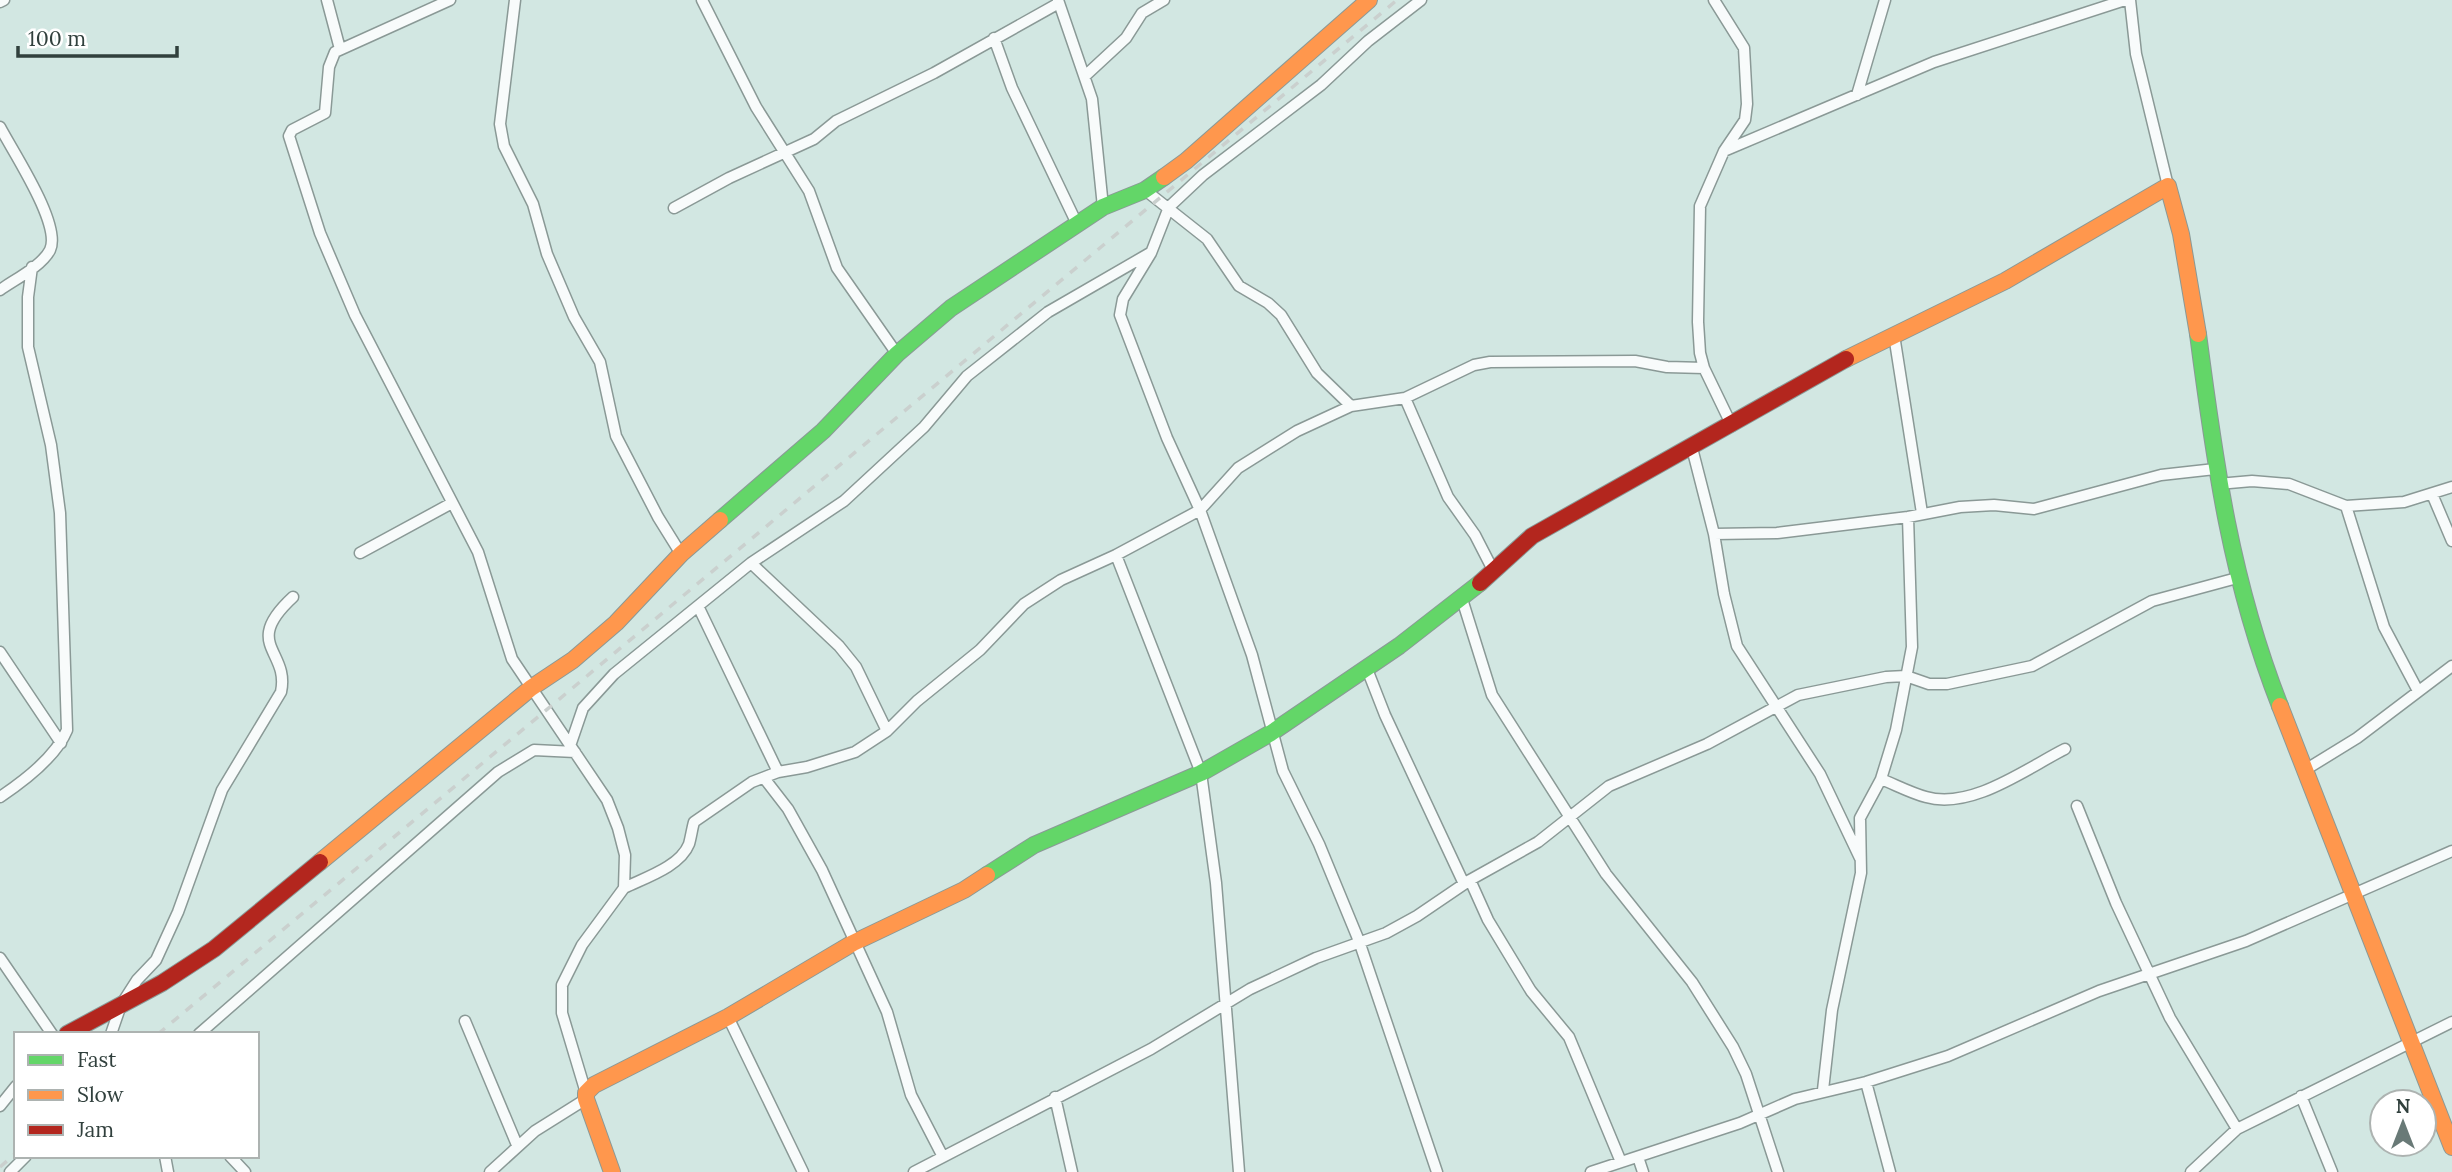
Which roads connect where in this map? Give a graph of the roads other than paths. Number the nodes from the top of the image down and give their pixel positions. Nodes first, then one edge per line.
1 (327, 0) edge
2 (450, 0) edge
3 (515, 0) edge
4 (702, 0) edge
5 (1164, 0) edge
6 (1369, 0) edge
7 (1421, 0) edge
8 (1714, 0) edge
9 (1885, 0) edge
10 (2127, 0) edge
11 (1058, 1) edge
12 (437, 3) edge
13 (994, 38) junction
14 (340, 48) junction
15 (1085, 76) junction
16 (1857, 96) junction
17 (0, 127) edge
18 (1724, 151) junction
19 (785, 152) junction
20 (2168, 186) junction
21 (1146, 190) junction
22 (1169, 207) junction
23 (674, 208) dead end
24 (1103, 208) junction
25 (1078, 226) junction
26 (1151, 253) junction
27 (32, 267) junction
28 (0, 290) edge
29 (1894, 335) junction
30 (897, 354) junction
31 (1704, 368) junction
32 (1405, 398) junction
33 (1352, 406) junction
34 (1732, 426) junction
35 (1692, 448) junction
36 (2216, 477) junction
37 (2452, 486) edge
38 (2432, 494) junction
39 (452, 503) junction
40 (2346, 506) junction
41 (1200, 510) junction
42 (1922, 513) junction
43 (1908, 517) junction
44 (1714, 534) junction
45 (2452, 541) edge
46 (360, 553) dead end
47 (681, 554) junction
48 (1116, 555) junction
49 (751, 563) junction
50 (1494, 572) junction
51 (2237, 578) junction
52 (293, 597) dead end
53 (1462, 598) junction
54 (698, 606) junction
55 (0, 652) edge
56 (2452, 666) edge
57 (1367, 669) junction
58 (1906, 676) junction
59 (531, 688) junction
60 (2418, 691) junction
61 (1776, 706) junction
62 (887, 731) junction
63 (1270, 733) junction
64 (61, 743) junction
65 (572, 749) junction
66 (2065, 749) dead end
67 (2305, 770) junction
68 (778, 772) junction
69 (1201, 773) junction
70 (764, 778) junction
71 (1881, 779) junction
72 (0, 797) edge
73 (2077, 806) dead end
74 (1569, 819) junction
75 (2452, 851) edge
76 (1861, 862) junction
77 (1467, 882) junction
78 (624, 888) junction
79 (2353, 895) junction
80 (1359, 941) junction
81 (853, 943) junction
82 (0, 958) edge
83 (2151, 975) junction
84 (1225, 1004) junction
85 (121, 1005) junction
86 (728, 1017) junction
87 (465, 1021) dead end
88 (2452, 1022) edge
89 (51, 1032) edge
90 (71, 1032) edge
91 (112, 1032) edge
92 (201, 1032) edge
93 (2408, 1044) junction
94 (1866, 1082) junction
95 (14, 1088) edge
96 (1823, 1090) junction
97 (586, 1096) junction
98 (2301, 1096) junction
99 (1055, 1097) junction
100 (0, 1106) edge
101 (1760, 1114) junction
102 (2237, 1129) junction
103 (517, 1145) junction
104 (2452, 1147) edge
105 (942, 1155) junction
106 (1638, 1157) junction
107 (24, 1158) edge
108 (232, 1158) edge
109 (1621, 1162) junction
110 (928, 1169) edge
111 (2196, 1170) edge
112 (10, 1172) edge
113 (245, 1172) edge
114 (490, 1172) edge
115 (612, 1172) edge
116 (803, 1172) edge
117 (914, 1172) edge
118 (1072, 1172) edge
119 (1239, 1172) edge
120 (1437, 1172) edge
121 (1591, 1172) edge
122 (1643, 1172) edge
123 (1779, 1172) edge
124 (1890, 1172) edge
125 (2333, 1172) edge

1 - 14 street
2 - 12 street
3 - 47 street
4 - 19 street
5 - 15 street
6 - 21 street
7 - 22 street
8 - 18 street
9 - 16 street
10 - 16 street
10 - 20 street
11 - 13 street
11 - 15 street
12 - 14 street
13 - 19 street
13 - 25 street
14 - 39 street
15 - 24 street
16 - 18 street
17 - 27 street
18 - 31 street
19 - 23 street
19 - 30 street
20 - 29 street
20 - 36 street
21 - 22 street
21 - 24 street
22 - 26 street
22 - 33 street
24 - 25 street
25 - 30 street
26 - 41 street
26 - 49 street
27 - 28 street
27 - 64 street
29 - 34 street
29 - 42 street
30 - 47 street
31 - 32 street
31 - 34 street
32 - 33 street
32 - 50 street
33 - 41 street
34 - 35 street
35 - 44 street
35 - 50 street
36 - 40 street
36 - 42 street
36 - 51 street
37 - 38 street
38 - 40 street
38 - 45 street
39 - 46 street
39 - 59 street
40 - 60 street
41 - 48 street
41 - 63 street
42 - 43 street
43 - 44 street
43 - 58 street
44 - 61 street
47 - 59 street
48 - 62 street
48 - 69 street
49 - 54 street
49 - 62 street
50 - 53 street
51 - 58 street
51 - 67 street
52 - 85 street
53 - 57 street
53 - 74 street
54 - 65 street
54 - 68 street
55 - 64 street
56 - 60 street
57 - 63 street
57 - 77 street
58 - 61 street
58 - 71 street
59 - 65 street
59 - 85 street
60 - 67 street
61 - 74 street
61 - 76 street
62 - 68 street
63 - 69 street
63 - 80 street
64 - 72 street
65 - 78 street
65 - 92 street
66 - 71 street
67 - 79 street
68 - 70 street
69 - 81 street
69 - 84 street
70 - 78 street
70 - 81 street
71 - 76 street
73 - 83 street
74 - 77 street
74 - 101 street
75 - 79 street
76 - 96 street
77 - 80 street
77 - 109 street
78 - 97 street
79 - 83 street
79 - 93 street
80 - 84 street
80 - 120 street
81 - 86 street
81 - 105 street
82 - 89 street
83 - 94 street
83 - 102 street
84 - 99 street
84 - 119 street
85 - 90 street
85 - 91 street
86 - 97 street
86 - 116 street
87 - 103 street
88 - 93 street
93 - 98 street
93 - 104 street
94 - 96 street
94 - 124 street
95 - 100 street
96 - 101 street
97 - 103 street
97 - 115 street
98 - 102 street
98 - 125 street
99 - 105 street
99 - 118 street
101 - 106 street
101 - 123 street
102 - 111 street
103 - 114 street
105 - 110 street
106 - 109 street
106 - 122 street
107 - 112 street
108 - 113 street
109 - 121 street
110 - 117 street

